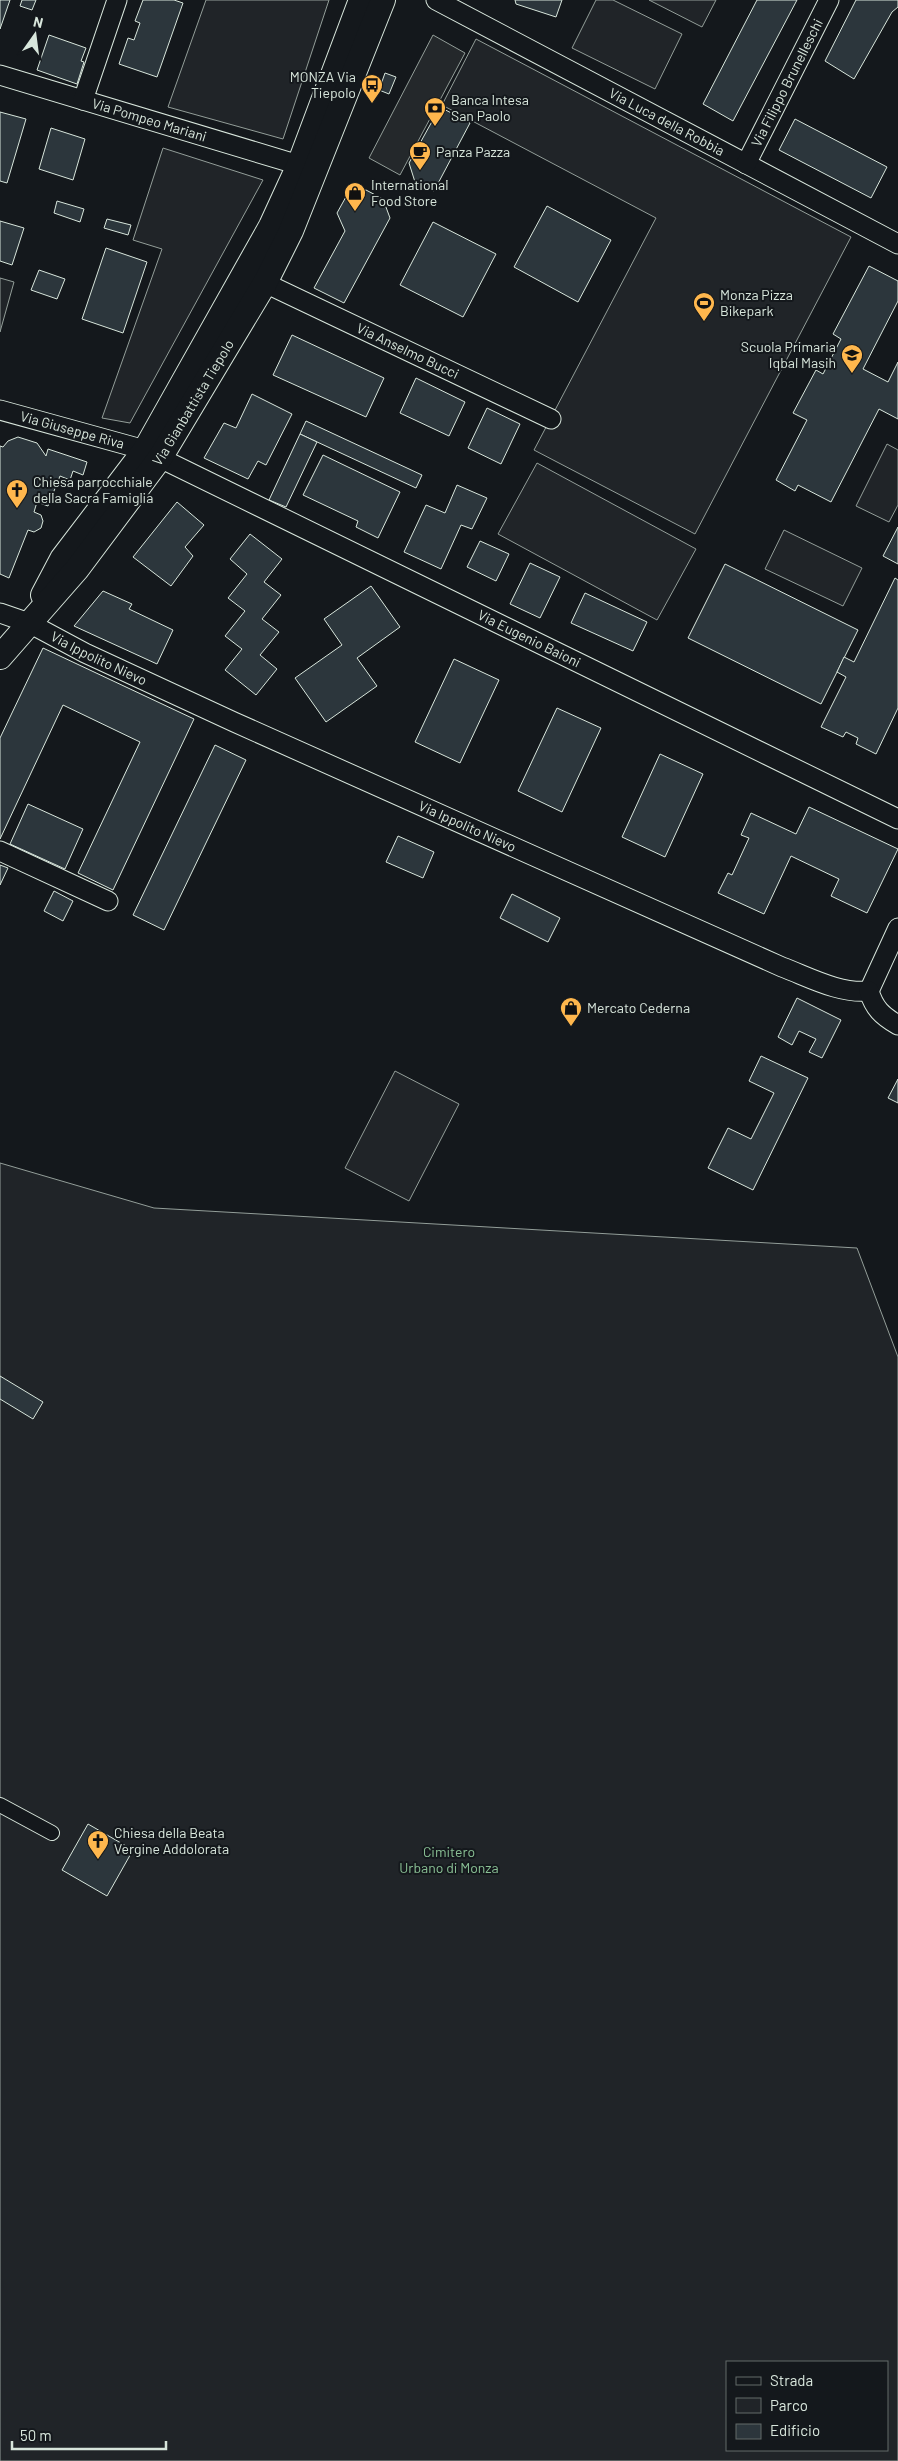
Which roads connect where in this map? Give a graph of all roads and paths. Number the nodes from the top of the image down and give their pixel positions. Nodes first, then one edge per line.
1 (117, 0) edge
2 (361, 0) edge
3 (383, 0) edge
4 (436, 0) edge
5 (829, 0) edge
6 (0, 75) edge
7 (83, 100) junction
8 (746, 164) junction
9 (299, 165) junction
10 (898, 244) edge
11 (264, 283) junction
12 (0, 410) edge
13 (550, 419) dead end
14 (152, 454) junction
15 (0, 613) edge
16 (29, 623) junction
17 (0, 657) edge
18 (898, 819) edge
19 (0, 851) edge
20 (108, 901) dead end
21 (898, 928) edge
22 (868, 991) junction
23 (898, 1025) edge
24 (0, 1805) edge
25 (52, 1833) dead end

1 - 7 street
2 - 9 street, Via Gianbattista Tiepolo
3 - 11 street, Via Gianbattista Tiepolo
4 - 8 street, Via Luca della Robbia
5 - 8 street, Via Filippo Brunelleschi
6 - 7 street, Via Pompeo Mariani
7 - 9 street, Via Pompeo Mariani
8 - 10 street, Via Luca della Robbia
9 - 14 street, Via Gianbattista Tiepolo
11 - 13 street, Via Anselmo Bucci
11 - 14 street, Via Gianbattista Tiepolo
12 - 14 street, Via Giuseppe Riva
14 - 16 street, Via Gianbattista Tiepolo
14 - 18 street, Via Eugenio Baioni
15 - 16 street, Via Ippolito Nievo
16 - 17 street, Via Gianbattista Tiepolo
16 - 22 street, Via Ippolito Nievo
19 - 20 street
21 - 22 street
22 - 23 street
24 - 25 street

